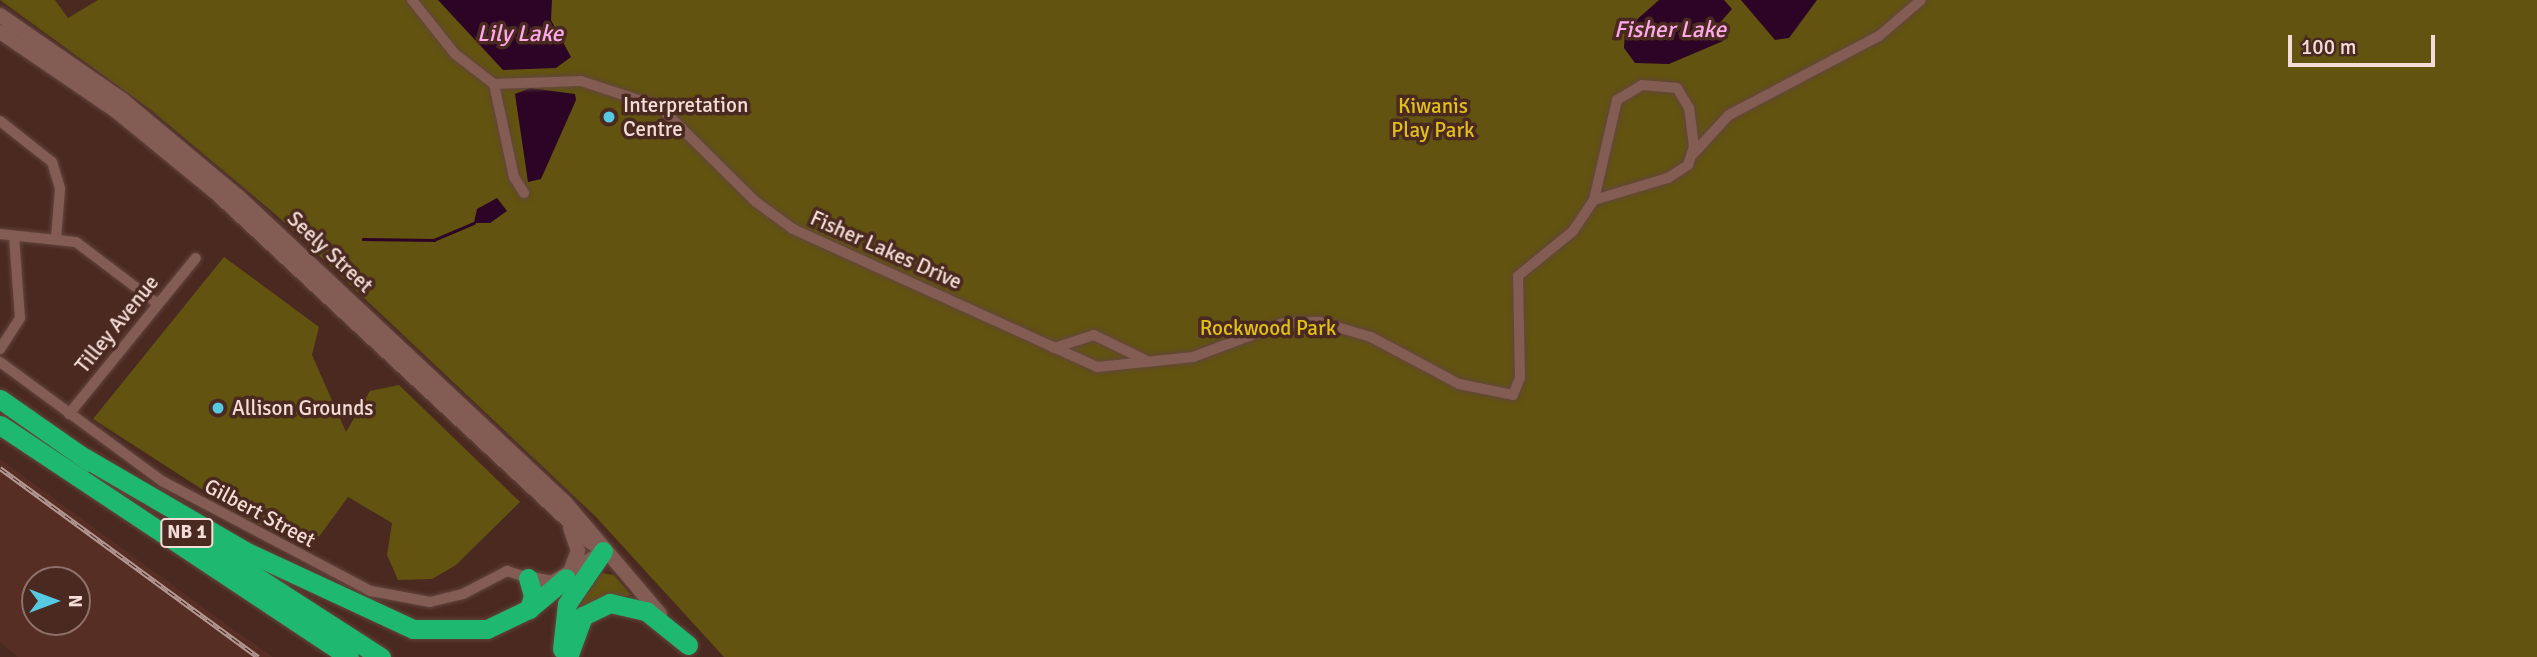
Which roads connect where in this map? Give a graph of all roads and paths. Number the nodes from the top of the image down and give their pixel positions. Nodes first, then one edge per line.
1 (412, 0) edge
2 (1921, 0) edge
3 (0, 15) edge
4 (0, 32) edge
5 (494, 84) junction
6 (0, 121) edge
7 (1694, 153) junction
8 (524, 193) dead end
9 (1594, 200) junction
10 (0, 234) edge
11 (14, 237) junction
12 (56, 239) junction
13 (195, 258) dead end
14 (158, 304) junction
15 (1054, 348) junction
16 (0, 349) edge
17 (0, 362) edge
18 (1149, 362) junction
19 (0, 399) edge
20 (69, 414) junction
21 (0, 426) edge
22 (80, 455) junction
23 (569, 526) junction
24 (603, 551) junction
25 (528, 578) junction
26 (566, 578) junction
27 (529, 609) junction
28 (693, 651) edge
29 (349, 657) edge
30 (382, 657) edge
31 (566, 657) edge

1 - 5 street
2 - 7 street
3 - 24 main road, Seely Street
4 - 23 main road, Seely Street
5 - 8 street
5 - 15 street, Fisher Lakes Drive
6 - 12 street
7 - 9 street
7 - 9 street, Fisher Lakes Drive
9 - 18 street, Fisher Lakes Drive
10 - 11 street
11 - 12 street
11 - 16 street
12 - 14 street
13 - 14 street, Tilley Avenue
14 - 20 street, Tilley Avenue
15 - 18 street, Fisher Lakes Drive
15 - 18 street
17 - 20 street, Gilbert Street
19 - 22 highway, NB 1
20 - 25 street, Gilbert Street
21 - 29 highway, NB 1
22 - 27 highway
22 - 30 highway, NB 1
23 - 24 main road, Seely Street
23 - 26 main road
24 - 26 main road
24 - 28 main road, Seely Street
24 - 31 highway
25 - 26 main road
25 - 27 highway
26 - 27 highway
28 - 31 highway

